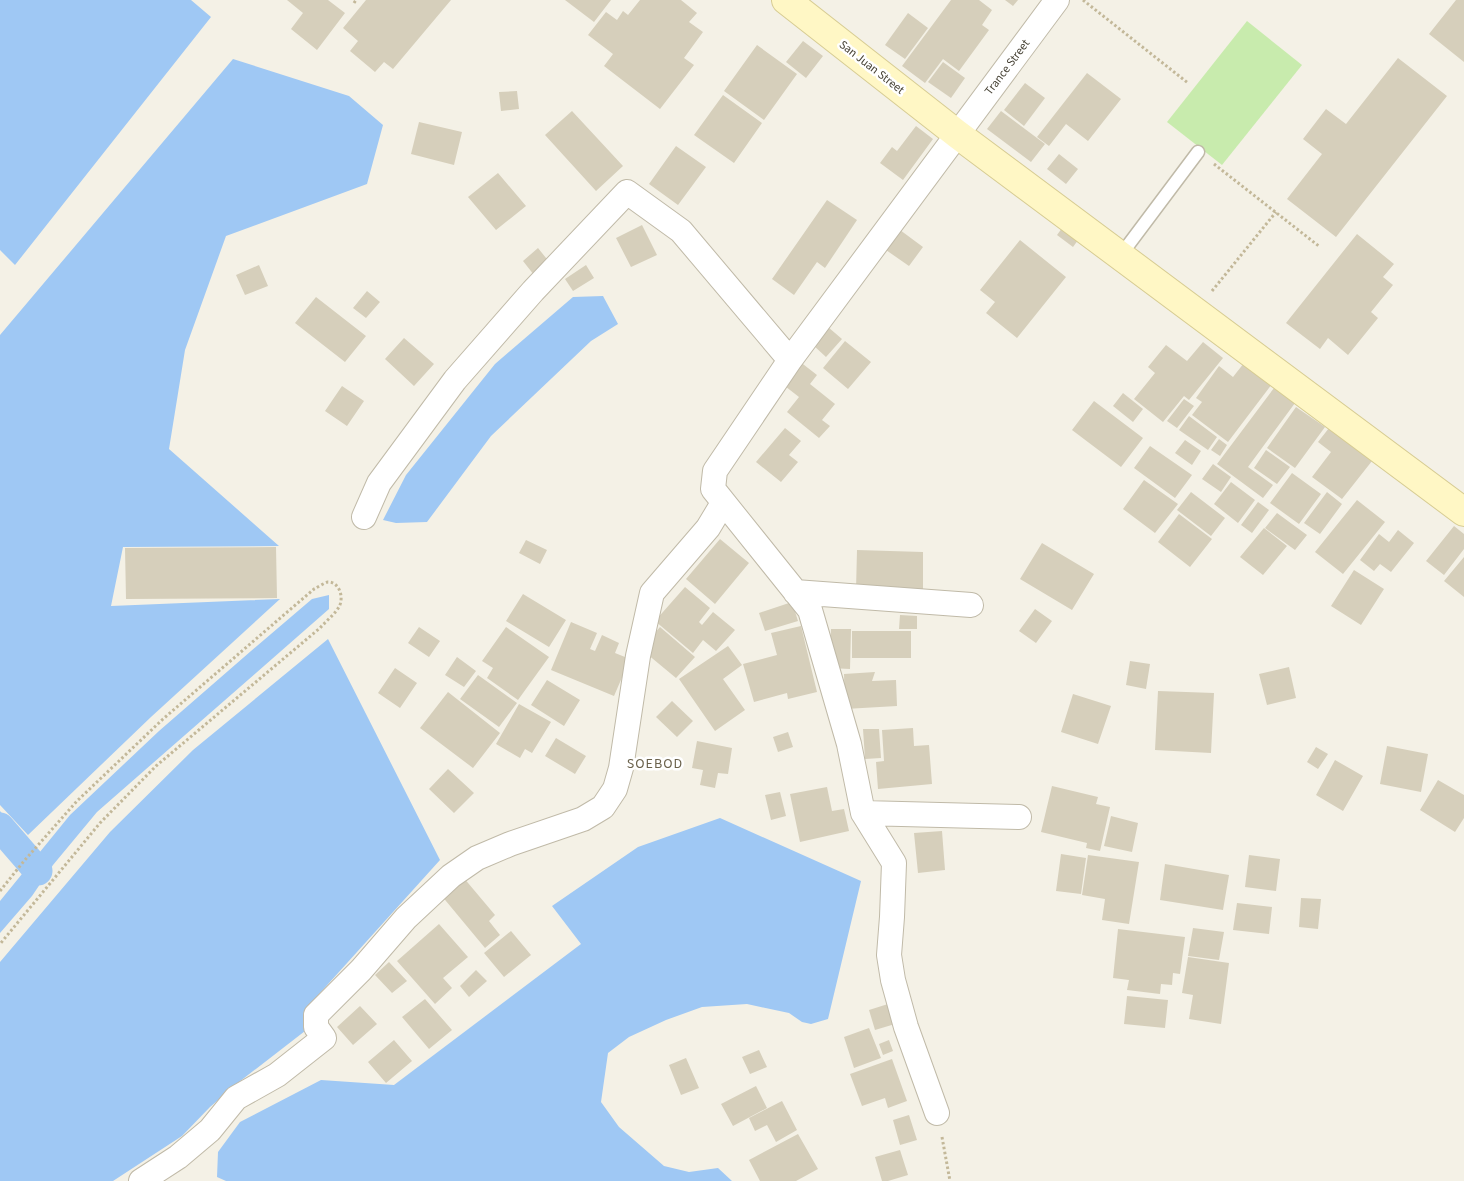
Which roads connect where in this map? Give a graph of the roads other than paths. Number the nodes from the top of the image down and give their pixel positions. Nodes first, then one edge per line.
1 (786, 0) edge
2 (1057, 0) edge
3 (957, 134) junction
4 (1198, 152) road end
5 (1120, 256) junction
6 (790, 360) junction
7 (723, 503) junction
8 (1464, 512) edge
9 (364, 517) dead end
10 (795, 592) junction
11 (971, 605) dead end
12 (863, 813) junction
13 (1019, 817) dead end
14 (937, 1113) road end
15 (141, 1181) edge

1 - 3 street, San Juan Street
2 - 3 street, Trance Street
3 - 5 street, San Juan Street
3 - 6 street, Trance Street
4 - 5 lane
5 - 8 street, San Juan Street
6 - 7 street, Trance Street
6 - 9 street
7 - 10 street, Trance Street
7 - 15 street
10 - 11 street
10 - 12 street, Trance Street
12 - 13 street
12 - 14 street

